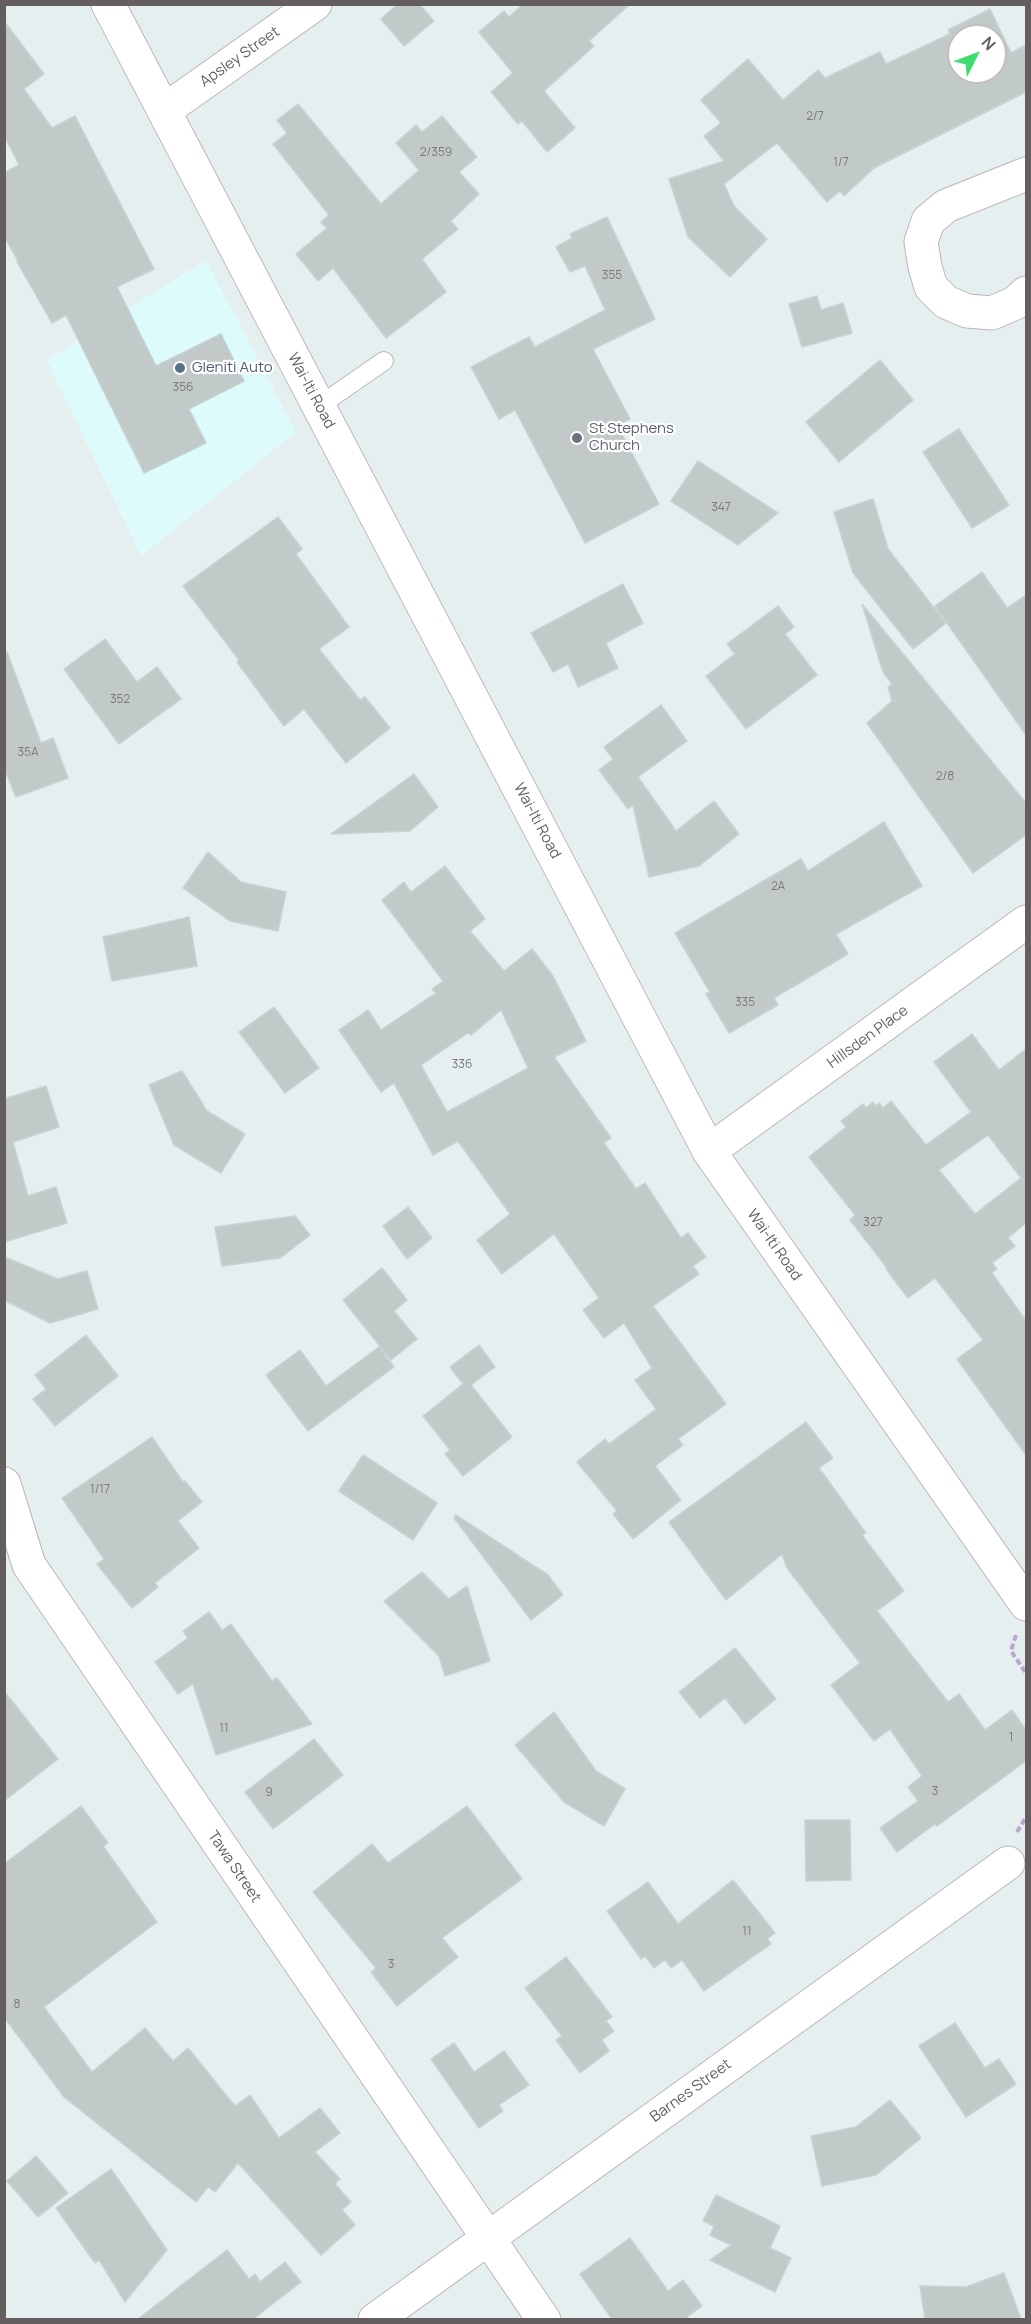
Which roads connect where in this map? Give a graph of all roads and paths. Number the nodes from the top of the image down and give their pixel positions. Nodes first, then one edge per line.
1 (108, 4) edge
2 (315, 4) edge
3 (165, 110) junction
4 (1026, 174) edge
5 (1026, 293) edge
6 (384, 362) dead end
7 (319, 406) junction
8 (1026, 922) edge
9 (709, 1151) junction
10 (4, 1484) edge
11 (1026, 1603) edge
12 (1014, 1641) dead end
13 (1026, 1673) edge
14 (1026, 1817) edge
15 (1020, 1848) edge
16 (487, 2238) junction
17 (375, 2319) edge
18 (544, 2319) edge

1 - 3 street, Wai-Iti Road
2 - 3 street, Apsley Street
3 - 7 street, Wai-Iti Road
4 - 5 street
6 - 7 lane
7 - 9 street, Wai-Iti Road
8 - 9 street, Hillsden Place
9 - 11 street, Wai-Iti Road
10 - 16 street, Tawa Street
12 - 13 path
14 - 15 path
15 - 16 street, Barnes Street
16 - 17 street, Barnes Street
16 - 18 street, Tawa Street

